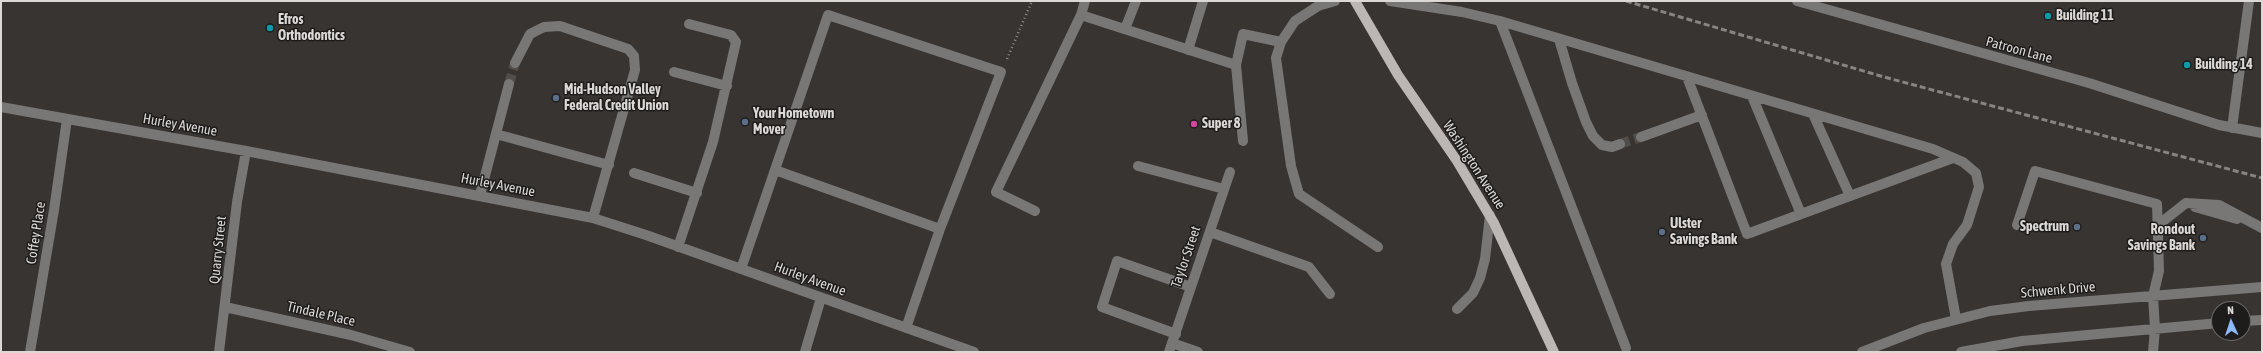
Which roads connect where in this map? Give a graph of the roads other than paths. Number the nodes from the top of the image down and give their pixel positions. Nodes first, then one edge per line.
1 (1085, 1) edge
2 (1136, 1) edge
3 (1203, 1) edge
4 (1335, 1) edge
5 (1355, 1) edge
6 (1390, 1) edge
7 (1797, 1) edge
8 (2249, 1) edge
9 (1081, 15) junction
10 (1500, 21) junction
11 (690, 24) dead end
12 (1125, 30) junction
13 (1559, 39) junction
14 (1281, 42) junction
15 (1188, 50) junction
16 (515, 63) tunnel mouth
17 (1236, 65) junction
18 (674, 72) dead end
19 (1687, 77) junction
20 (509, 84) tunnel mouth
21 (727, 86) junction
22 (1752, 96) junction
23 (1, 107) edge
24 (1814, 114) junction
25 (1702, 115) junction
26 (67, 119) junction
27 (2232, 128) junction
28 (2262, 133) edge
29 (496, 134) junction
30 (1640, 137) tunnel mouth
31 (1243, 141) dead end
32 (1620, 144) tunnel mouth
33 (246, 150) junction
34 (1954, 158) junction
35 (609, 165) junction
36 (1138, 166) dead end
37 (775, 170) junction
38 (1230, 172) dead end
39 (634, 173) dead end
40 (1224, 189) junction
41 (697, 193) junction
42 (480, 195) junction
43 (1850, 196) junction
44 (1035, 211) dead end
45 (1801, 214) junction
46 (1490, 216) junction
47 (593, 218) junction
48 (2017, 225) dead end
49 (2158, 225) junction
50 (2258, 226) edge
51 (940, 229) junction
52 (1210, 232) junction
53 (678, 247) junction
54 (1378, 247) dead end
55 (741, 269) junction
56 (1191, 287) junction
57 (2262, 287) edge
58 (1330, 294) dead end
59 (2153, 296) junction
60 (821, 298) junction
61 (225, 307) junction
62 (1457, 309) dead end
63 (1956, 319) junction
64 (2262, 320) edge
65 (2251, 321) edge
66 (2211, 324) edge
67 (906, 328) junction
68 (2155, 329) junction
69 (1172, 343) edge
70 (1626, 348) dead end
71 (30, 352) edge
72 (219, 352) edge
73 (410, 352) edge
74 (805, 352) edge
75 (974, 352) edge
76 (1198, 352) edge
77 (1554, 352) edge
78 (1862, 352) edge
79 (1961, 352) edge
80 (2153, 352) edge

1 - 9 street
2 - 12 street
3 - 15 street
4 - 14 street
5 - 46 main road, Washington Avenue
6 - 10 street
7 - 27 street, Patroon Lane
8 - 27 street
9 - 12 street
9 - 44 street
10 - 13 street
10 - 70 street
11 - 21 street
12 - 15 street
13 - 19 street
13 - 32 street
14 - 17 street
14 - 54 street
15 - 17 street
16 - 35 street
17 - 31 street
18 - 21 street
19 - 22 street
19 - 25 street
20 - 29 street
21 - 41 street
22 - 24 street
22 - 45 street
23 - 26 street, Hurley Avenue
24 - 34 street
24 - 43 street
25 - 30 street
25 - 45 street
26 - 33 street, Hurley Avenue
26 - 71 street, Coffey Place
27 - 28 street, Patroon Lane
29 - 35 street
29 - 42 street
33 - 42 street, Hurley Avenue
33 - 61 street, Quarry Street
34 - 43 street
34 - 63 street
35 - 47 street
36 - 40 street
37 - 51 street
37 - 51 street
37 - 55 street
38 - 40 street, Taylor Street
39 - 41 street
40 - 52 street, Taylor Street
41 - 53 street
42 - 47 street, Hurley Avenue
43 - 45 street
46 - 62 street
46 - 77 main road, Washington Avenue
47 - 53 street, Hurley Avenue
48 - 49 street
49 - 50 street
49 - 59 street
51 - 67 street
52 - 56 street, Taylor Street
52 - 58 street
53 - 55 street, Hurley Avenue
55 - 60 street, Hurley Avenue
56 - 69 street, Taylor Street
56 - 69 street
57 - 59 street, Schwenk Drive
59 - 63 street, Schwenk Drive
59 - 68 street
60 - 67 street, Hurley Avenue
60 - 74 street
61 - 72 street, Quarry Street
61 - 73 street, Tindale Place
63 - 78 street, Schwenk Drive
64 - 65 street
66 - 68 street
67 - 75 street, Hurley Avenue
68 - 79 street
68 - 80 street
69 - 76 street

